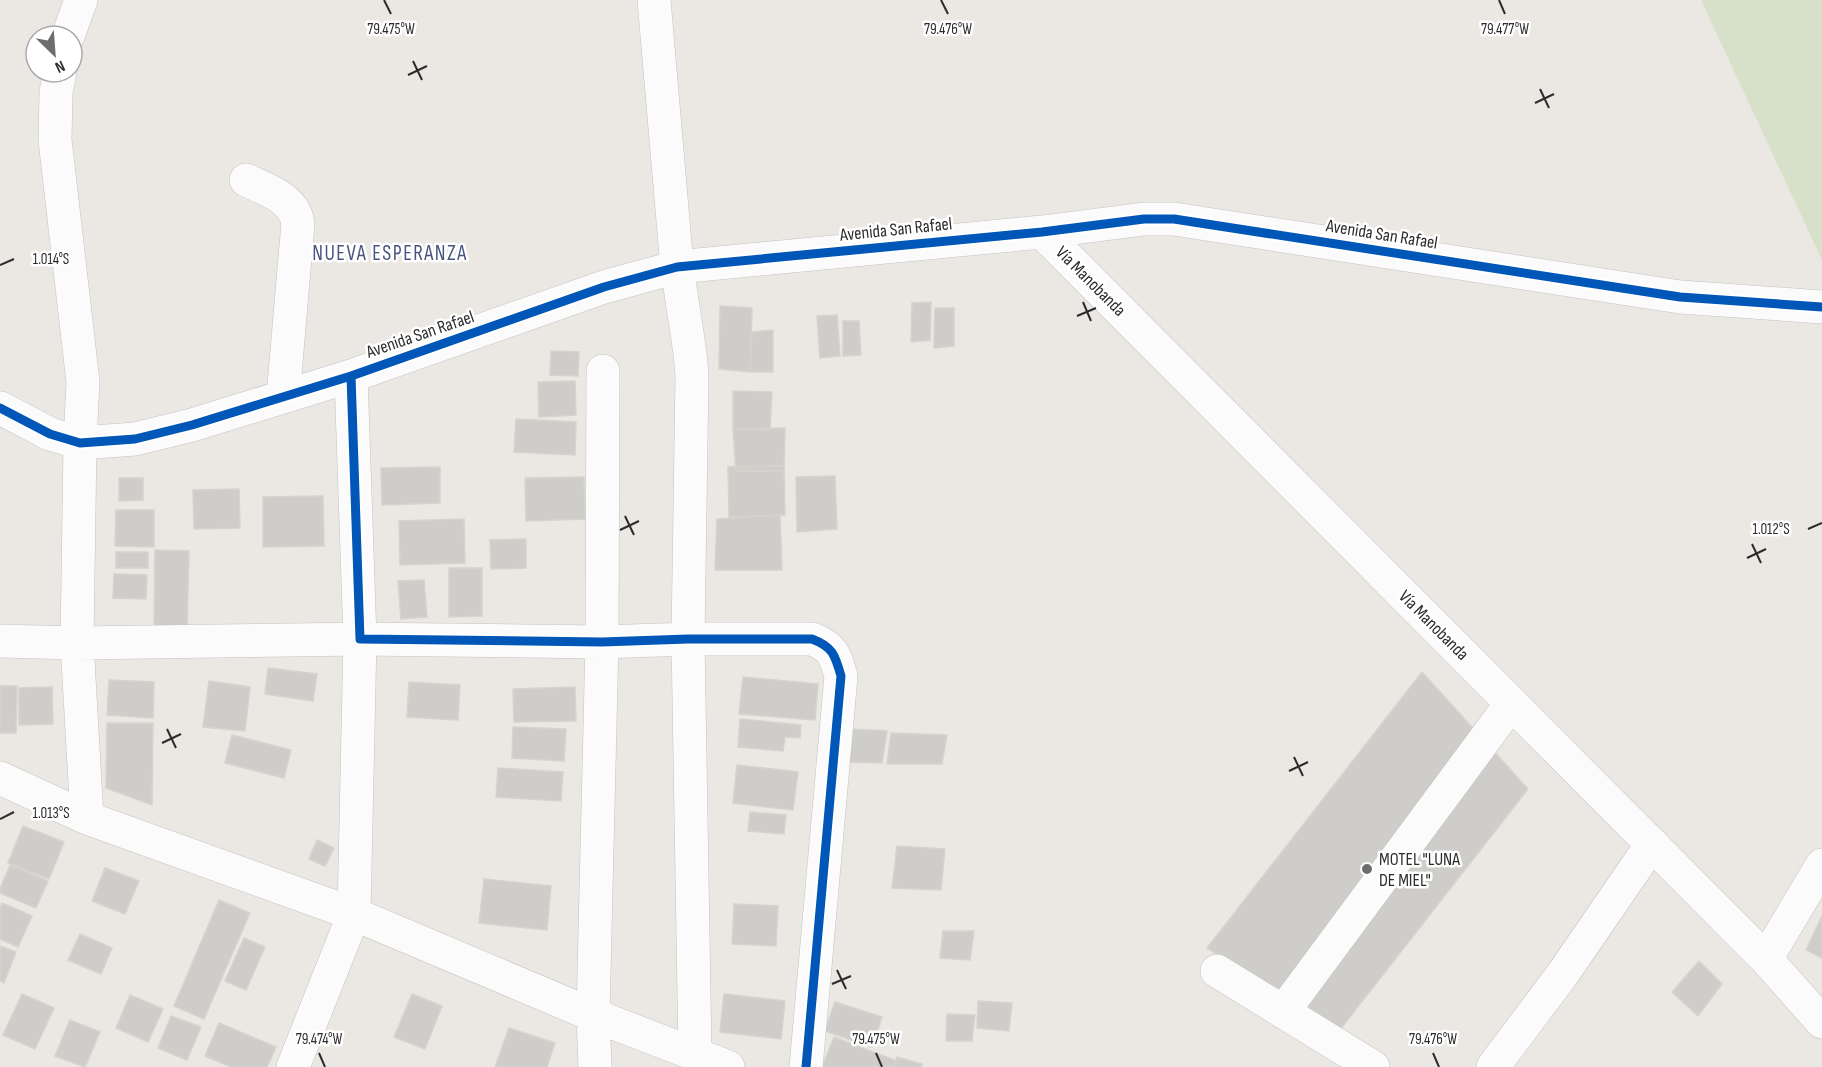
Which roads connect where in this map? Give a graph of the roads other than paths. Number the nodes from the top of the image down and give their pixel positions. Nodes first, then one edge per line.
1 (81, 0) edge
2 (654, 0) edge
3 (72, 24) edge
4 (58, 84) edge
5 (246, 180) dead end
6 (1042, 232) junction
7 (677, 267) junction
8 (1822, 307) edge
9 (603, 370) dead end
10 (351, 376) junction
11 (283, 397) junction
12 (0, 408) edge
13 (80, 443) junction
14 (360, 639) junction
15 (688, 639) junction
16 (0, 641) edge
17 (602, 642) junction
18 (77, 643) junction
19 (1511, 704) junction
20 (0, 778) edge
21 (87, 818) junction
22 (1652, 844) junction
23 (1822, 865) edge
24 (354, 914) junction
25 (1766, 959) junction
26 (1217, 971) dead end
27 (1283, 1012) junction
28 (593, 1015) junction
29 (1822, 1022) edge
30 (695, 1054) junction
31 (293, 1067) edge
32 (595, 1067) edge
33 (728, 1067) edge
34 (806, 1067) edge
35 (1373, 1067) edge
36 (1493, 1067) edge

1 - 3 street
2 - 7 street
4 - 13 street
5 - 11 street
6 - 7 street, Avenida San Rafael
6 - 8 street, Avenida San Rafael
6 - 19 street, Vía Manobanda
7 - 10 street, Avenida San Rafael
7 - 15 street
9 - 17 street
10 - 11 street, Avenida San Rafael
10 - 14 street
11 - 13 street, Avenida San Rafael
12 - 13 street, Avenida San Rafael
13 - 18 street
14 - 17 street
14 - 18 street
14 - 24 street
15 - 17 street
15 - 30 street
15 - 34 street
16 - 18 street
17 - 28 street
18 - 21 street
19 - 22 street, Vía Manobanda
19 - 27 street
20 - 21 street
21 - 24 street
22 - 25 street, Vía Manobanda
22 - 36 street
23 - 25 street
24 - 28 street
24 - 31 street
25 - 29 street, Vía Manobanda
26 - 27 street
27 - 35 street
28 - 30 street
28 - 32 street
30 - 33 street

